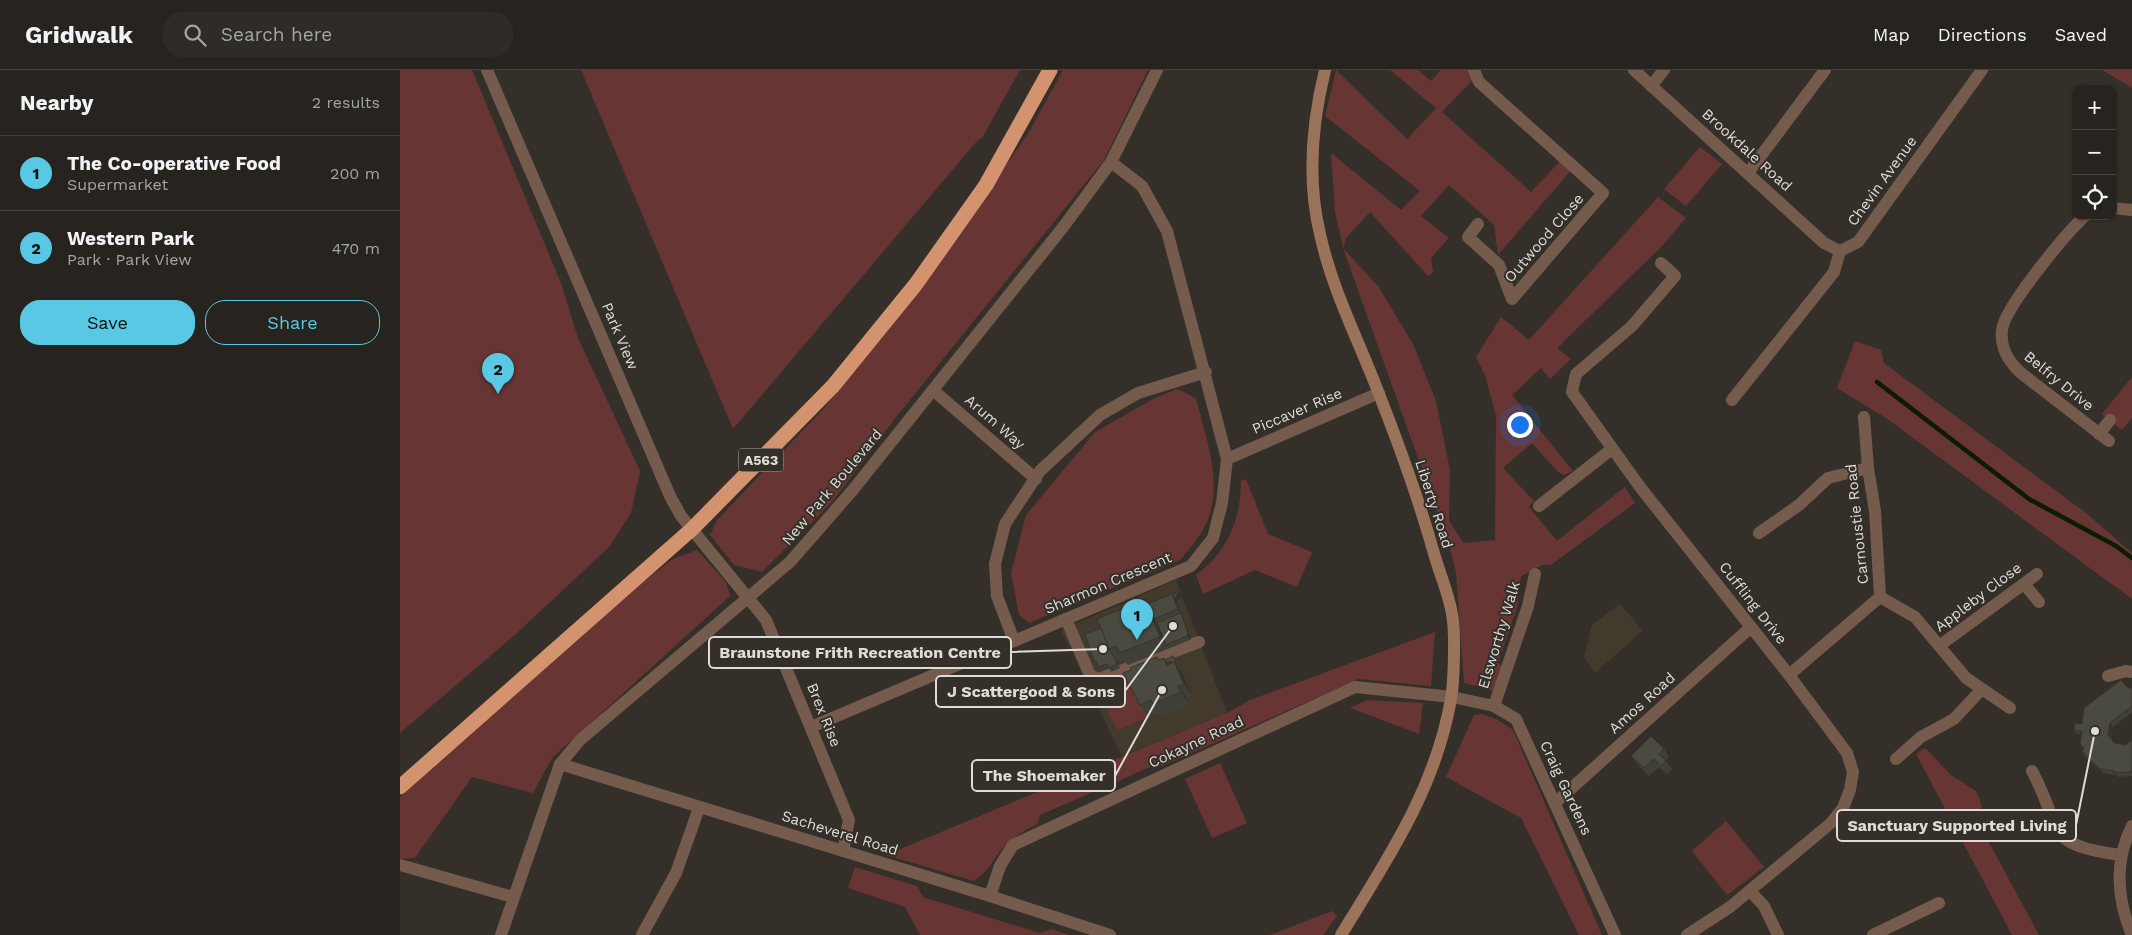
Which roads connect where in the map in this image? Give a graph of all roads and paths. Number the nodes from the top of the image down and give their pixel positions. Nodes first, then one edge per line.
1 (488, 70) edge
2 (1050, 70) edge
3 (1157, 70) edge
4 (1325, 70) edge
5 (1474, 70) edge
6 (1634, 70) edge
7 (1664, 70) edge
8 (1825, 70) edge
9 (1982, 70) edge
10 (1651, 86) junction
11 (1111, 162) junction
12 (1748, 173) junction
13 (2117, 208) edge
14 (2132, 210) edge
15 (2082, 220) edge
16 (1478, 224) dead end
17 (1840, 251) junction
18 (1662, 263) dead end
19 (1206, 372) junction
20 (933, 390) junction
21 (1379, 393) junction
22 (1732, 400) dead end
23 (1864, 417) dead end
24 (2110, 420) dead end
25 (1612, 449) junction
26 (1227, 459) junction
27 (1868, 468) junction
28 (1036, 478) junction
29 (1539, 506) dead end
30 (692, 529) junction
31 (1759, 533) dead end
32 (1535, 574) dead end
33 (2037, 574) dead end
34 (2024, 584) junction
35 (1880, 597) junction
36 (749, 598) junction
37 (2039, 602) dead end
38 (1066, 619) junction
39 (1751, 627) junction
40 (1014, 641) junction
41 (1199, 642) dead end
42 (1939, 646) junction
43 (2132, 672) edge
44 (1790, 675) junction
45 (2108, 676) dead end
46 (1982, 688) junction
47 (1452, 696) junction
48 (1494, 706) junction
49 (2010, 708) dead end
50 (811, 727) junction
51 (1896, 759) dead end
52 (560, 764) junction
53 (2032, 771) dead end
54 (400, 787) edge
55 (1555, 803) junction
56 (699, 808) junction
57 (2132, 826) edge
58 (843, 851) junction
59 (2121, 855) junction
60 (400, 864) edge
61 (1750, 891) junction
62 (990, 896) junction
63 (513, 897) junction
64 (1939, 902) dead end
65 (1887, 932) edge
66 (501, 935) edge
67 (642, 935) edge
68 (1110, 935) edge
69 (1341, 935) edge
70 (1615, 935) edge
71 (1687, 935) edge
72 (1778, 935) edge
73 (1873, 935) edge
74 (2132, 935) edge

1 - 30 street, Park View
2 - 30 highway, A563
3 - 11 street, New Park Boulevard
4 - 21 street, Liberty Road
5 - 16 street, Outwood Close
6 - 10 street, Brookdale Road
7 - 10 street
8 - 12 street
9 - 17 street, Chevin Avenue
10 - 12 street, Brookdale Road
11 - 19 street, Sharmon Crescent
11 - 20 street, New Park Boulevard
12 - 17 street, Brookdale Road
13 - 14 street
15 - 24 street, Belfry Drive
17 - 22 street
18 - 25 street, Cuffling Drive
19 - 26 street, Sharmon Crescent
19 - 28 street
20 - 28 street, Arum Way
20 - 36 street, New Park Boulevard
21 - 26 street, Piccaver Rise
21 - 47 street, Liberty Road
23 - 27 street, Carnoustie Road
25 - 29 street
25 - 39 street, Cuffling Drive
26 - 38 street, Sharmon Crescent
27 - 31 street
27 - 35 street, Carnoustie Road
28 - 40 street
30 - 36 street, Park View
30 - 54 highway, A563
32 - 48 street, Elsworthy Walk
33 - 34 street, Appleby Close
34 - 37 street
34 - 42 street, Appleby Close
35 - 42 street
35 - 44 street, Carnoustie Road
36 - 50 street, Brex Rise
36 - 52 street, New Park Boulevard
38 - 40 street, Sharmon Crescent
38 - 41 street
39 - 44 street, Cuffling Drive
39 - 55 street, Amos Road
40 - 50 street, Sharmon Crescent
42 - 46 street
43 - 45 street
44 - 61 street, Cuffling Drive
46 - 49 street
46 - 51 street
47 - 48 street, Craig Gardens
47 - 62 street, Cokayne Road
47 - 69 street, Liberty Road
48 - 55 street, Craig Gardens
50 - 58 street, Brex Rise
52 - 56 street, Sacheverel Road
52 - 63 street, New Park Boulevard
53 - 59 street
55 - 70 street, Craig Gardens
56 - 58 street, Sacheverel Road
56 - 67 street
57 - 59 street
58 - 62 street, Sacheverel Road
59 - 74 street
60 - 63 street
61 - 71 street, Cuffling Drive
61 - 72 street
62 - 68 street, Sacheverel Road
63 - 66 street, New Park Boulevard
64 - 65 street
65 - 73 street

